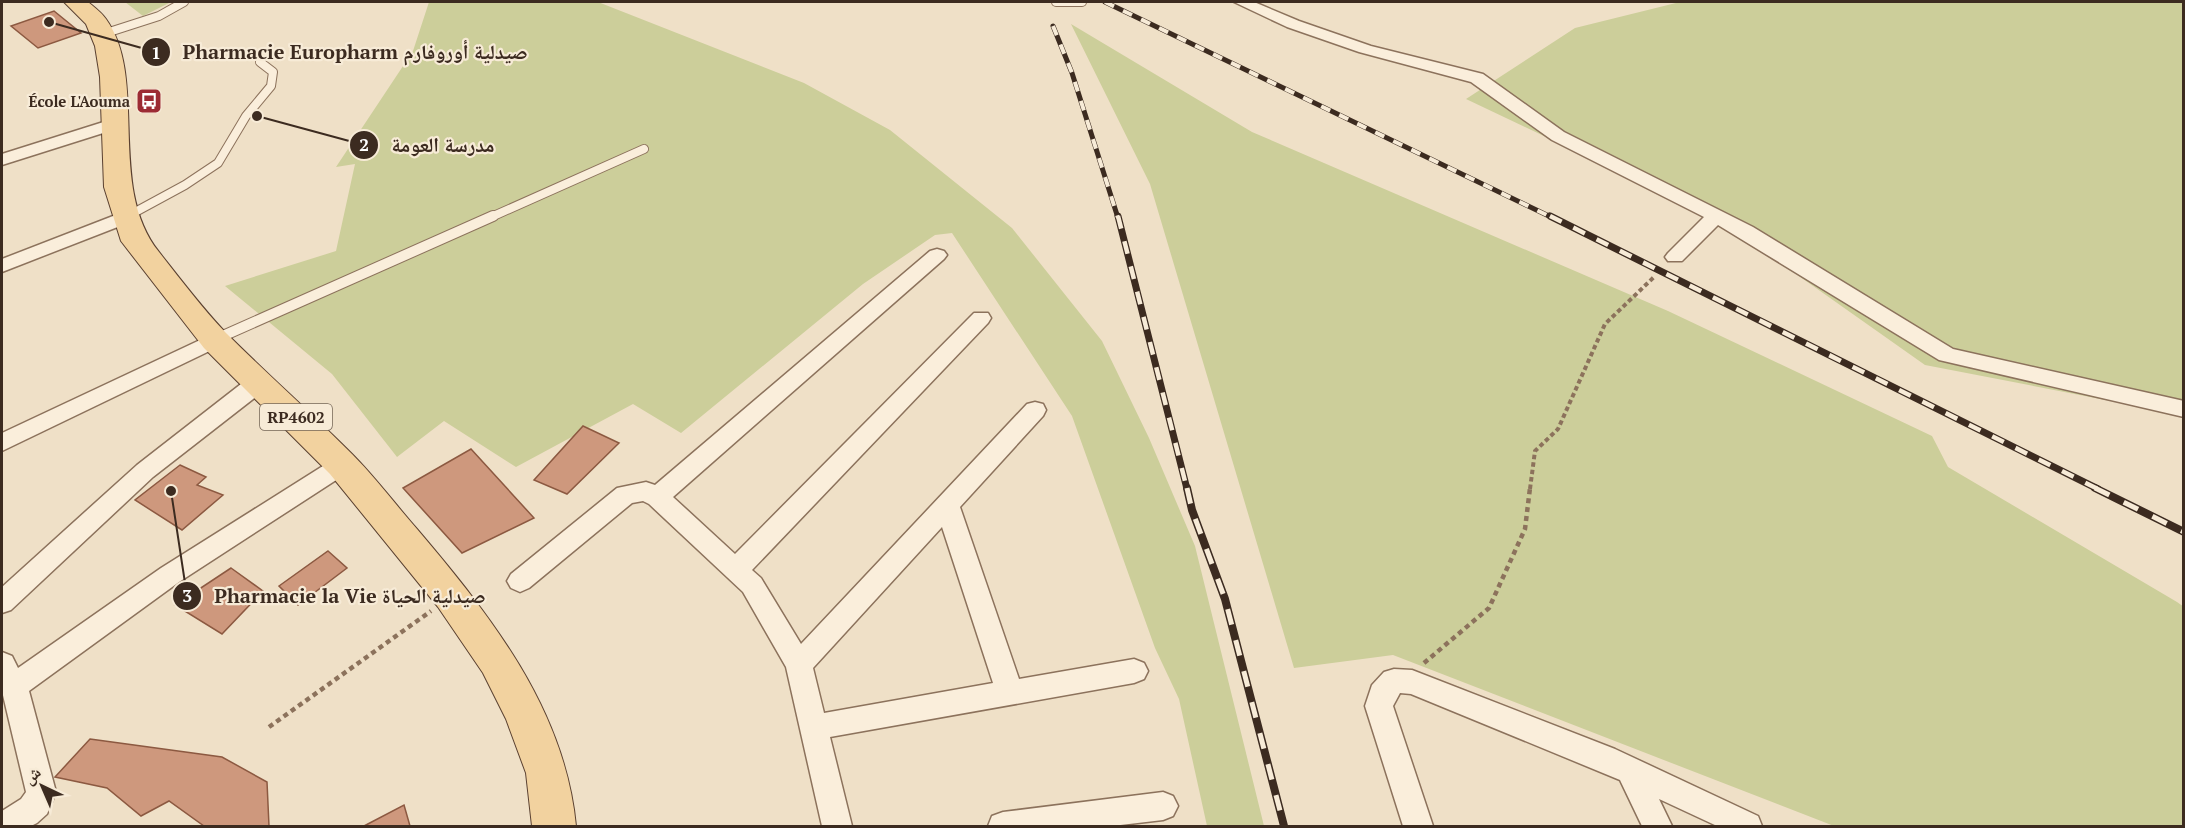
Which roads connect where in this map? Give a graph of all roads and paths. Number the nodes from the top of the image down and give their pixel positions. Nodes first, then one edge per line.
1 (75, 2) edge
2 (184, 2) edge
3 (1056, 2) edge
4 (1082, 2) edge
5 (1242, 2) edge
6 (104, 34) junction
7 (260, 62) dead end
8 (113, 124) junction
9 (644, 149) dead end
10 (2, 160) edge
11 (1716, 216) junction
12 (126, 217) junction
13 (937, 255) dead end
14 (1676, 257) dead end
15 (2, 266) edge
16 (1654, 277) dead end
17 (981, 318) dead end
18 (215, 340) junction
19 (258, 383) junction
20 (2184, 409) edge
21 (1035, 410) dead end
22 (2, 443) edge
23 (342, 465) junction
24 (657, 496) junction
25 (947, 505) junction
26 (736, 570) junction
27 (520, 581) dead end
28 (451, 596) junction
29 (2, 602) edge
30 (799, 665) junction
31 (1134, 671) dead end
32 (8, 675) edge
33 (1402, 681) junction
34 (1011, 692) junction
35 (269, 727) dead end
36 (814, 727) junction
37 (1630, 769) junction
38 (1163, 806) dead end
39 (2, 826) edge
40 (554, 826) edge
41 (837, 826) edge
42 (1003, 826) edge
43 (1418, 826) edge
44 (1657, 826) edge
45 (1747, 826) edge

1 - 6 main road, RP4602
2 - 6 lane
3 - 4 lane
5 - 11 street
6 - 8 main road, RP4602
7 - 12 lane
8 - 10 street
8 - 12 main road, RP4602
9 - 18 lane
11 - 14 street
11 - 20 street
12 - 15 street
12 - 18 main road, RP4602
13 - 24 street
16 - 33 path
17 - 26 street
18 - 19 main road, RP4602
18 - 22 street
19 - 23 main road, RP4602
19 - 29 street
21 - 25 street
23 - 28 main road, RP4602
23 - 32 street
24 - 26 street
24 - 27 street
25 - 30 street
25 - 34 street
26 - 30 street
28 - 35 path
28 - 40 main road, RP4602
30 - 36 street
31 - 34 street
32 - 39 street
33 - 37 street
33 - 43 street
34 - 36 street
36 - 41 street
37 - 44 street
37 - 45 street
38 - 42 street

